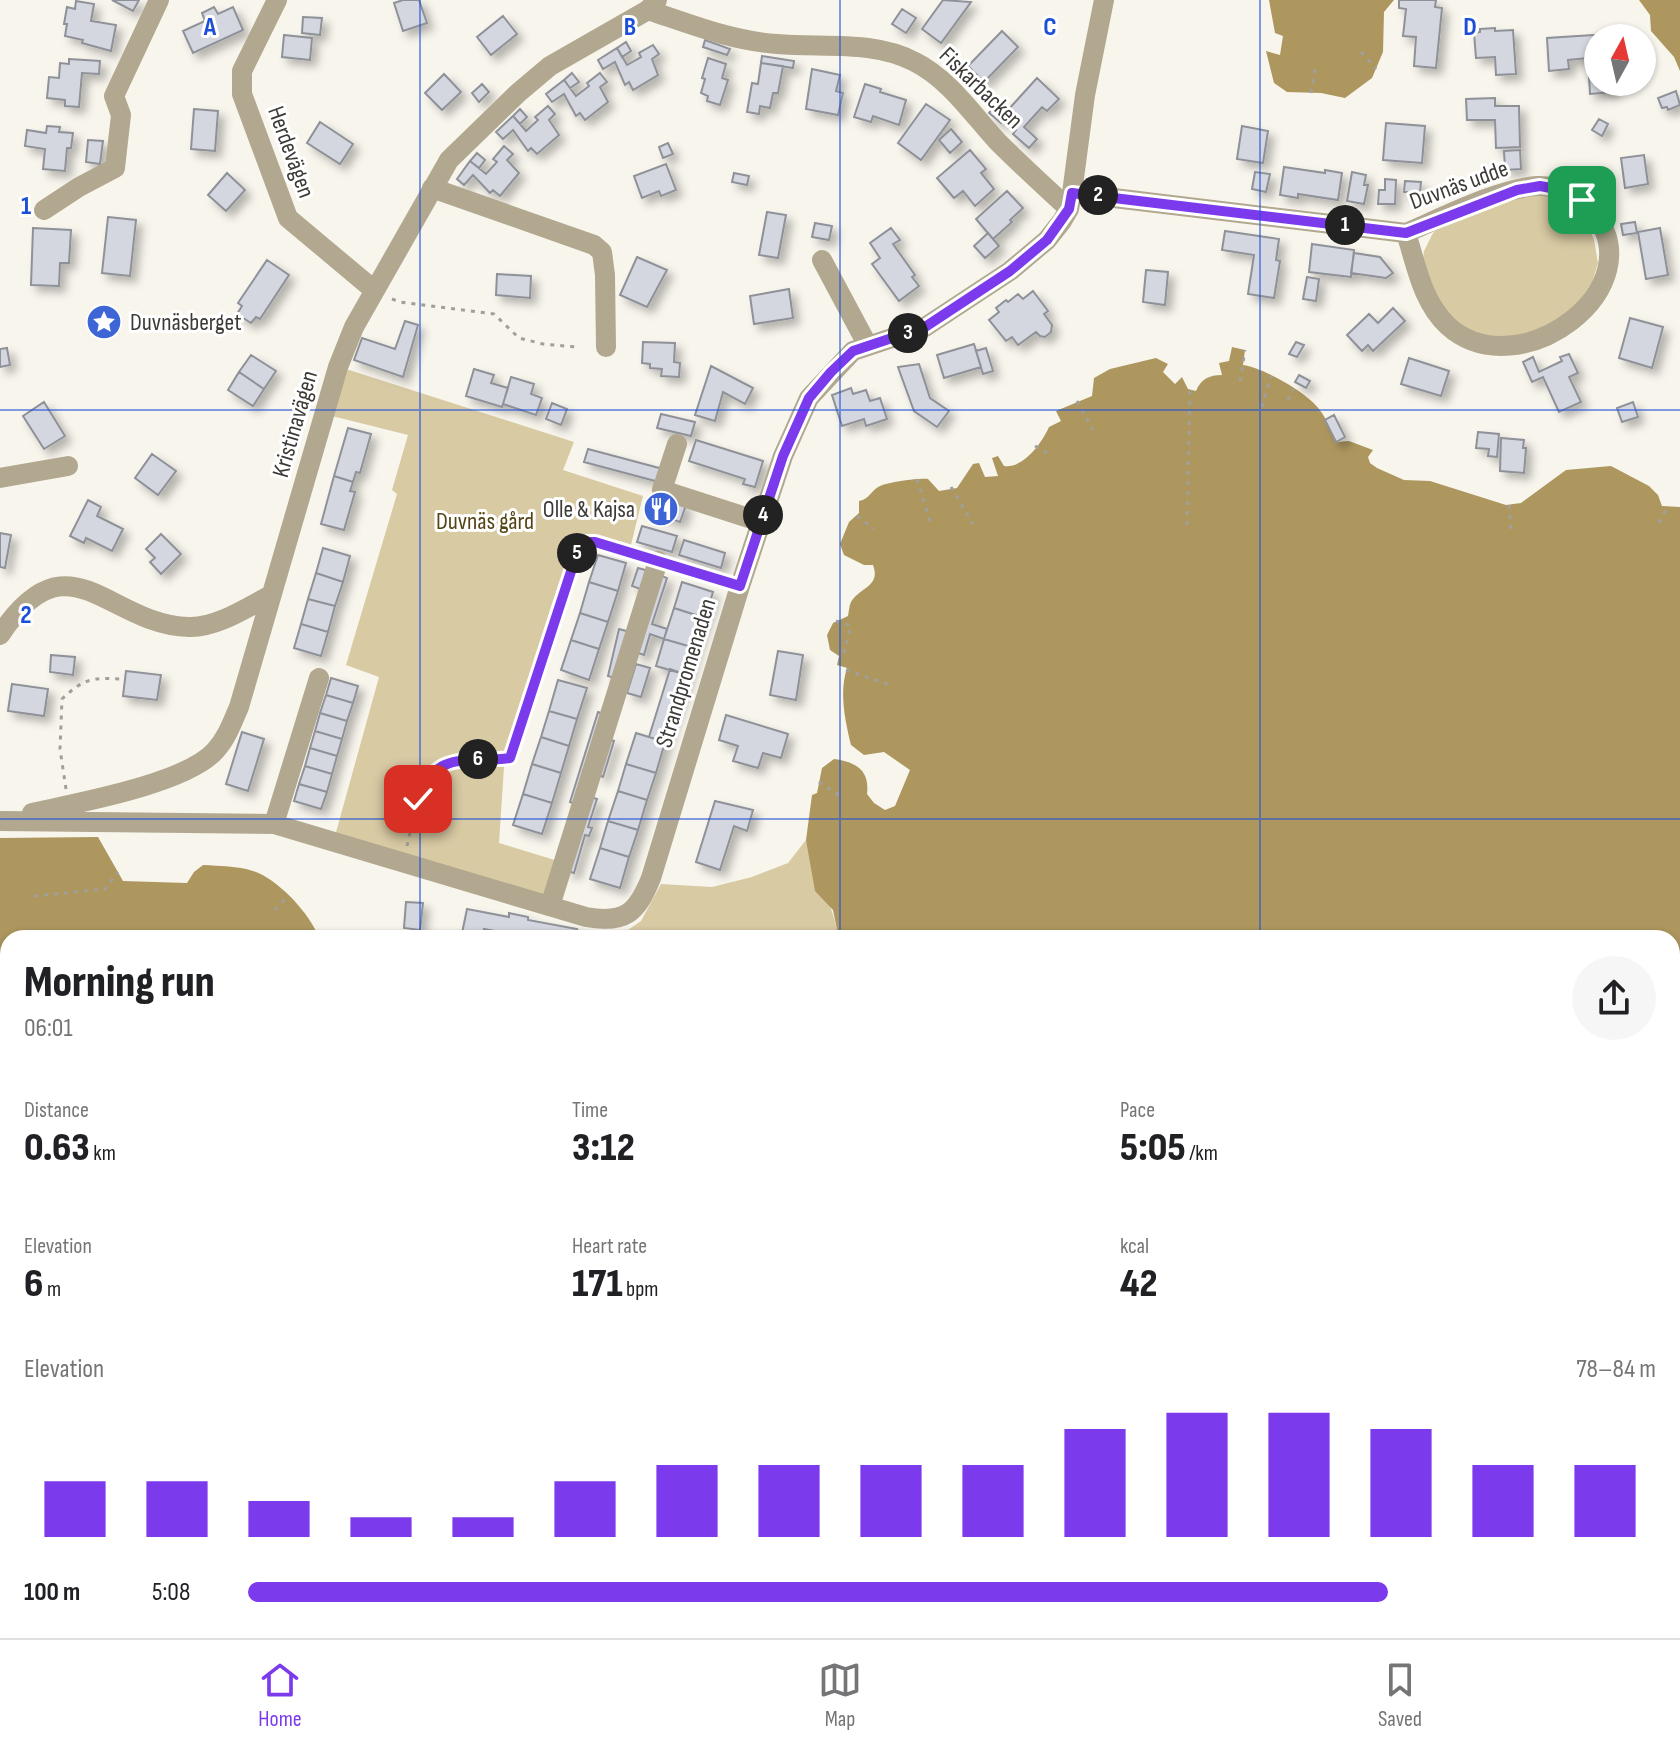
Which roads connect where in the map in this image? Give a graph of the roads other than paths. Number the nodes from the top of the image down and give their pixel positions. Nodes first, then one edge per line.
1 (159, 0) edge
2 (277, 0) edge
3 (1104, 0) edge
4 (653, 5) edge
5 (432, 188) junction
6 (1071, 201) junction
7 (44, 210) dead end
8 (1406, 233) junction
9 (822, 260) dead end
10 (374, 290) junction
11 (868, 346) junction
12 (606, 347) dead end
13 (677, 444) dead end
14 (68, 466) dead end
15 (0, 478) edge
16 (761, 522) junction
17 (658, 561) road end
18 (269, 596) junction
19 (0, 635) edge
20 (319, 678) dead end
21 (0, 821) edge
22 (274, 824) junction
23 (550, 906) junction

1 - 7 street
2 - 10 street, Herdevägen
3 - 6 street, Strandpromenaden
4 - 5 street, Kristinavägen
4 - 6 street, Fiskarbacken
5 - 10 street, Kristinavägen
5 - 12 street
6 - 8 street, Duvnäs udde
6 - 11 street, Strandpromenaden
8 - 8 street, Duvnäs udde
9 - 11 street
10 - 18 street, Kristinavägen
11 - 16 street, Strandpromenaden
13 - 16 street
14 - 15 street
16 - 23 street, Strandpromenaden
17 - 23 street
18 - 19 street
18 - 21 street, Kristinavägen
20 - 22 street
21 - 22 street, Strandpromenaden
22 - 23 street, Strandpromenaden

